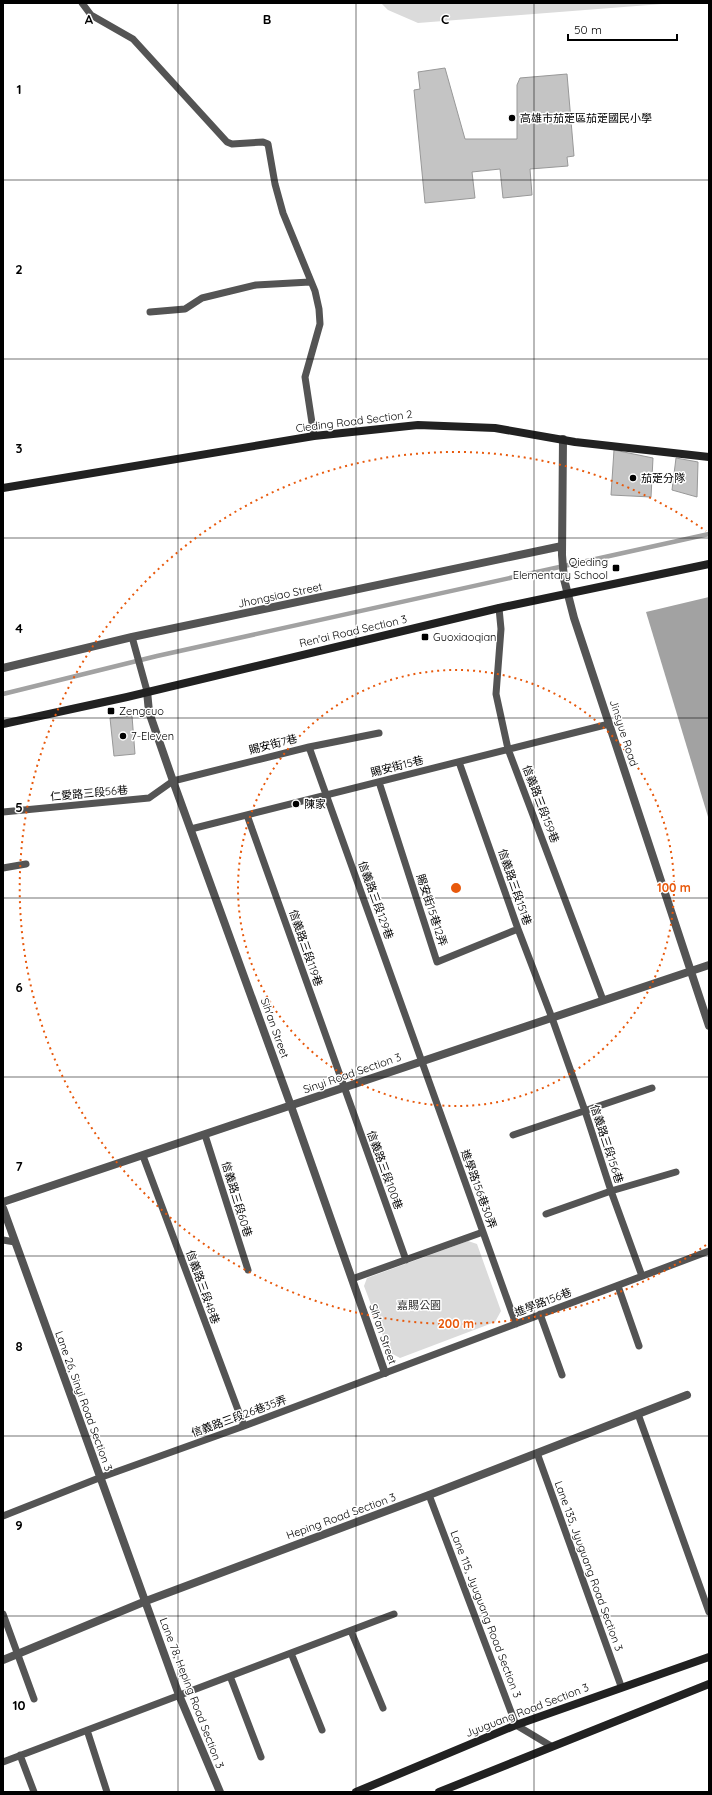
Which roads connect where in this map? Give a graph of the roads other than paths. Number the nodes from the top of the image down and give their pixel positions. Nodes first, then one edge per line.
1 (82, 3) edge
2 (310, 282) junction
3 (150, 312) dead end
4 (314, 436) junction
5 (563, 439) junction
6 (709, 457) edge
7 (3, 488) edge
8 (562, 550) junction
9 (709, 564) edge
10 (568, 594) junction
11 (499, 608) junction
12 (132, 637) junction
13 (3, 668) edge
14 (148, 691) junction
15 (3, 724) edge
16 (609, 724) junction
17 (379, 733) dead end
18 (309, 747) junction
19 (508, 749) junction
20 (459, 762) junction
21 (173, 781) junction
22 (379, 782) junction
23 (326, 794) junction
24 (3, 812) edge
25 (247, 815) junction
26 (191, 829) junction
27 (26, 864) dead end
28 (3, 868) edge
29 (518, 929) junction
30 (709, 965) edge
31 (691, 971) junction
32 (603, 1000) junction
33 (552, 1018) junction
34 (709, 1026) edge
35 (422, 1061) junction
36 (343, 1088) junction
37 (652, 1088) dead end
38 (291, 1106) junction
39 (585, 1111) junction
40 (205, 1134) junction
41 (513, 1135) dead end
42 (143, 1156) junction
43 (676, 1172) dead end
44 (610, 1191) junction
45 (3, 1202) edge
46 (3, 1208) edge
47 (546, 1214) dead end
48 (483, 1232) junction
49 (3, 1240) edge
50 (15, 1242) junction
51 (709, 1251) edge
52 (406, 1260) junction
53 (248, 1270) dead end
54 (642, 1276) junction
55 (352, 1279) junction
56 (618, 1286) junction
57 (540, 1314) junction
58 (516, 1324) junction
59 (639, 1346) dead end
60 (385, 1373) junction
61 (562, 1375) dead end
62 (688, 1395) dead end
63 (638, 1414) junction
64 (244, 1426) junction
65 (537, 1453) junction
66 (99, 1478) junction
67 (429, 1495) junction
68 (3, 1516) edge
69 (146, 1601) junction
70 (709, 1612) edge
71 (3, 1614) edge
72 (394, 1614) dead end
73 (350, 1631) junction
74 (290, 1653) junction
75 (18, 1654) junction
76 (709, 1657) edge
77 (3, 1660) edge
78 (230, 1676) junction
79 (709, 1684) edge
80 (621, 1686) junction
81 (179, 1695) junction
82 (34, 1699) dead end
83 (383, 1708) dead end
84 (516, 1724) junction
85 (87, 1730) junction
86 (322, 1730) dead end
87 (551, 1746) junction
88 (20, 1755) junction
89 (261, 1757) dead end
90 (3, 1762) edge
91 (34, 1792) edge
92 (108, 1792) edge
93 (220, 1792) edge
94 (356, 1792) edge
95 (439, 1792) edge

1 - 2 lane
2 - 3 lane
2 - 4 lane
4 - 5 street, Cieding Road Section 2
4 - 7 street, Cieding Road Section 2
5 - 6 street, Cieding Road Section 2
5 - 8 street, Jinsyue Road
8 - 10 street, Jinsyue Road
8 - 12 street, Jhongsiao Street
9 - 10 street, Ren'ai Road Section 3
10 - 11 street, Ren'ai Road Section 3
10 - 16 street, Jinsyue Road
11 - 14 street, Ren'ai Road Section 3
11 - 19 lane, 信義路三段159巷
12 - 13 street, Jhongsiao Street
12 - 14 lane
14 - 15 street, Ren'ai Road Section 3
14 - 21 street, Sih'an Street
16 - 19 lane, 賜安街15巷
16 - 31 street, Jinsyue Road
17 - 18 lane, 賜安街7巷
18 - 21 lane, 賜安街7巷
18 - 23 lane, 信義路三段129巷
19 - 20 lane, 賜安街15巷
19 - 32 lane, 信義路三段159巷
20 - 22 lane, 賜安街15巷
20 - 29 lane, 信義路三段151巷
21 - 24 lane, 仁愛路三段56巷
21 - 26 street, Sih'an Street
22 - 23 lane, 賜安街15巷
22 - 29 lane, 賜安街15巷12弄
23 - 25 lane, 賜安街15巷
23 - 35 lane, 信義路三段129巷
25 - 26 lane, 賜安街15巷
25 - 36 lane, 信義路三段119巷
26 - 38 street, Sih'an Street
27 - 28 lane
29 - 33 lane, 信義路三段151巷
30 - 31 street, Sinyi Road Section 3
31 - 32 street, Sinyi Road Section 3
31 - 34 street, Jinsyue Road
32 - 33 street, Sinyi Road Section 3
33 - 35 street, Sinyi Road Section 3
33 - 39 lane, 信義路三段156巷
35 - 36 street, Sinyi Road Section 3
35 - 48 lane, 進學路156巷30弄
36 - 38 street, Sinyi Road Section 3
36 - 52 lane, 信義路三段100巷
37 - 39 lane
38 - 40 street, Sinyi Road Section 3
38 - 55 street, Sih'an Street
39 - 41 lane
39 - 44 lane, 信義路三段156巷
40 - 42 street, Sinyi Road Section 3
40 - 53 lane, 信義路三段60巷
42 - 45 street, Sinyi Road Section 3
42 - 64 lane, 信義路三段48巷
43 - 44 lane
44 - 47 lane
44 - 54 lane, 信義路三段156巷
46 - 50 street, Lane 26, Sinyi Road Section 3
48 - 52 lane
48 - 58 lane, 進學路156巷30弄
49 - 50 lane
50 - 66 street, Lane 26, Sinyi Road Section 3
51 - 54 lane, 進學路156巷
52 - 55 lane
54 - 56 lane, 進學路156巷
55 - 60 street, Sih'an Street
56 - 57 lane, 進學路156巷
56 - 59 lane
57 - 58 lane, 進學路156巷
57 - 61 lane
58 - 60 lane, 進學路156巷
60 - 64 lane, 信義路三段26巷35弄
62 - 63 street, Heping Road Section 3
63 - 65 street, Heping Road Section 3
63 - 70 lane
64 - 66 lane, 信義路三段26巷35弄
65 - 67 street, Heping Road Section 3
65 - 80 lane, Lane 135, Jyuguang Road Section 3
66 - 68 lane, 信義路三段26巷35弄
66 - 69 street, Lane 26, Sinyi Road Section 3
67 - 69 street, Heping Road Section 3
67 - 84 lane, Lane 115, Jyuguang Road Section 3
69 - 75 street, Heping Road Section 3
69 - 81 street, Lane 78, Heping Road Section 3
71 - 75 lane
72 - 73 lane
73 - 74 lane
73 - 83 lane
74 - 78 lane
74 - 86 lane
75 - 77 street, Heping Road Section 3
75 - 82 lane
76 - 80 street, Jyuguang Road Section 3
78 - 81 lane
78 - 89 lane
79 - 87 street
80 - 84 street, Jyuguang Road Section 3
81 - 85 lane
81 - 93 street, Lane 78, Heping Road Section 3
84 - 87 lane
84 - 94 street, Jyuguang Road Section 3
85 - 88 lane
85 - 92 lane
87 - 95 street
88 - 90 lane
88 - 91 lane

